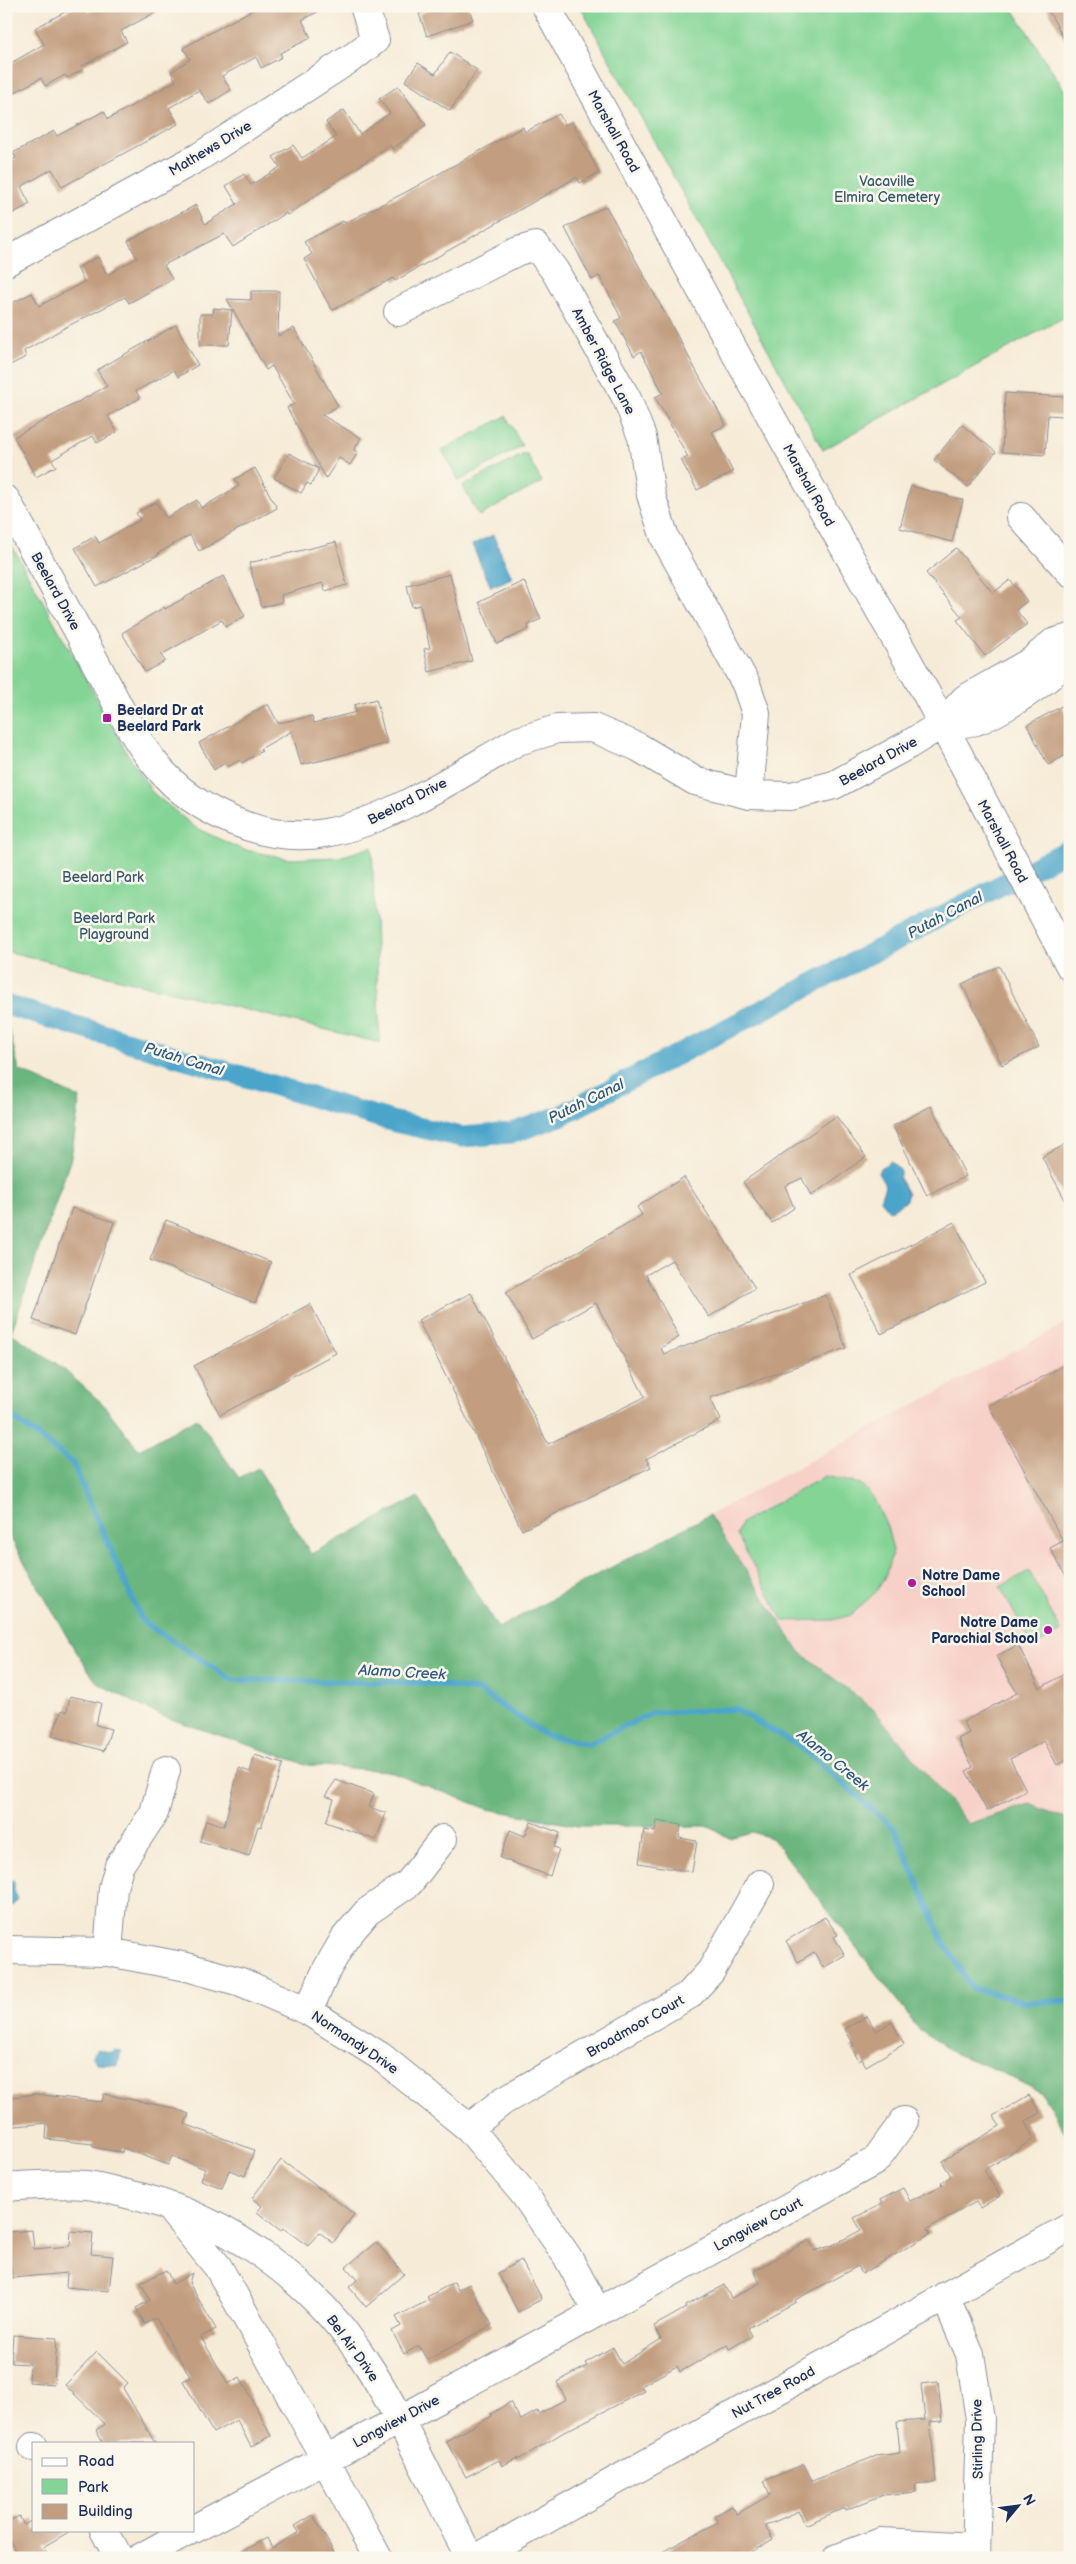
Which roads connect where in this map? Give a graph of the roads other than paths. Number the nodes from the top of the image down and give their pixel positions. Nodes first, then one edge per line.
1 (364, 6) edge
2 (546, 6) edge
3 (6, 262) edge
4 (398, 312) dead end
5 (6, 500) edge
6 (1021, 517) dead end
7 (1070, 572) edge
8 (1070, 638) edge
9 (1070, 654) edge
10 (942, 724) junction
11 (749, 795) junction
12 (1070, 966) edge
13 (166, 1770) dead end
14 (443, 1839) dead end
15 (760, 1884) dead end
16 (6, 1950) edge
17 (108, 1952) junction
18 (308, 2011) junction
19 (904, 2121) dead end
20 (469, 2128) junction
21 (6, 2187) edge
22 (166, 2205) junction
23 (1070, 2228) edge
24 (945, 2296) junction
25 (597, 2311) junction
26 (399, 2420) junction
27 (323, 2459) junction
28 (195, 2528) edge
29 (105, 2532) edge
30 (188, 2532) edge
31 (976, 2552) edge
32 (120, 2558) edge
33 (140, 2558) edge
34 (378, 2558) edge
35 (470, 2558) edge
36 (478, 2558) edge
37 (838, 2558) edge

1 - 3 street, Mathews Drive
2 - 10 street, Marshall Road
4 - 11 street, Amber Ridge Lane
5 - 11 street, Beelard Drive
6 - 7 street
8 - 10 street, Beelard Drive
9 - 10 street, Beelard Drive
10 - 11 street, Beelard Drive
10 - 12 street, Marshall Road
13 - 17 street
14 - 18 street
15 - 20 street, Broadmoor Court
16 - 17 street, Normandy Drive
17 - 18 street, Normandy Drive
18 - 20 street, Normandy Drive
19 - 25 street, Longview Court
20 - 25 street, Normandy Drive
21 - 22 street, Bel Air Drive
22 - 26 street, Bel Air Drive
22 - 27 street
23 - 24 street, Nut Tree Road
24 - 31 street, Stirling Drive
24 - 36 street, Nut Tree Road
25 - 26 street, Longview Drive
26 - 27 street, Longview Drive
26 - 35 street, Bel Air Drive
27 - 28 street, Longview Drive
27 - 34 street
29 - 32 street
30 - 33 street, Longview Drive
31 - 37 street

